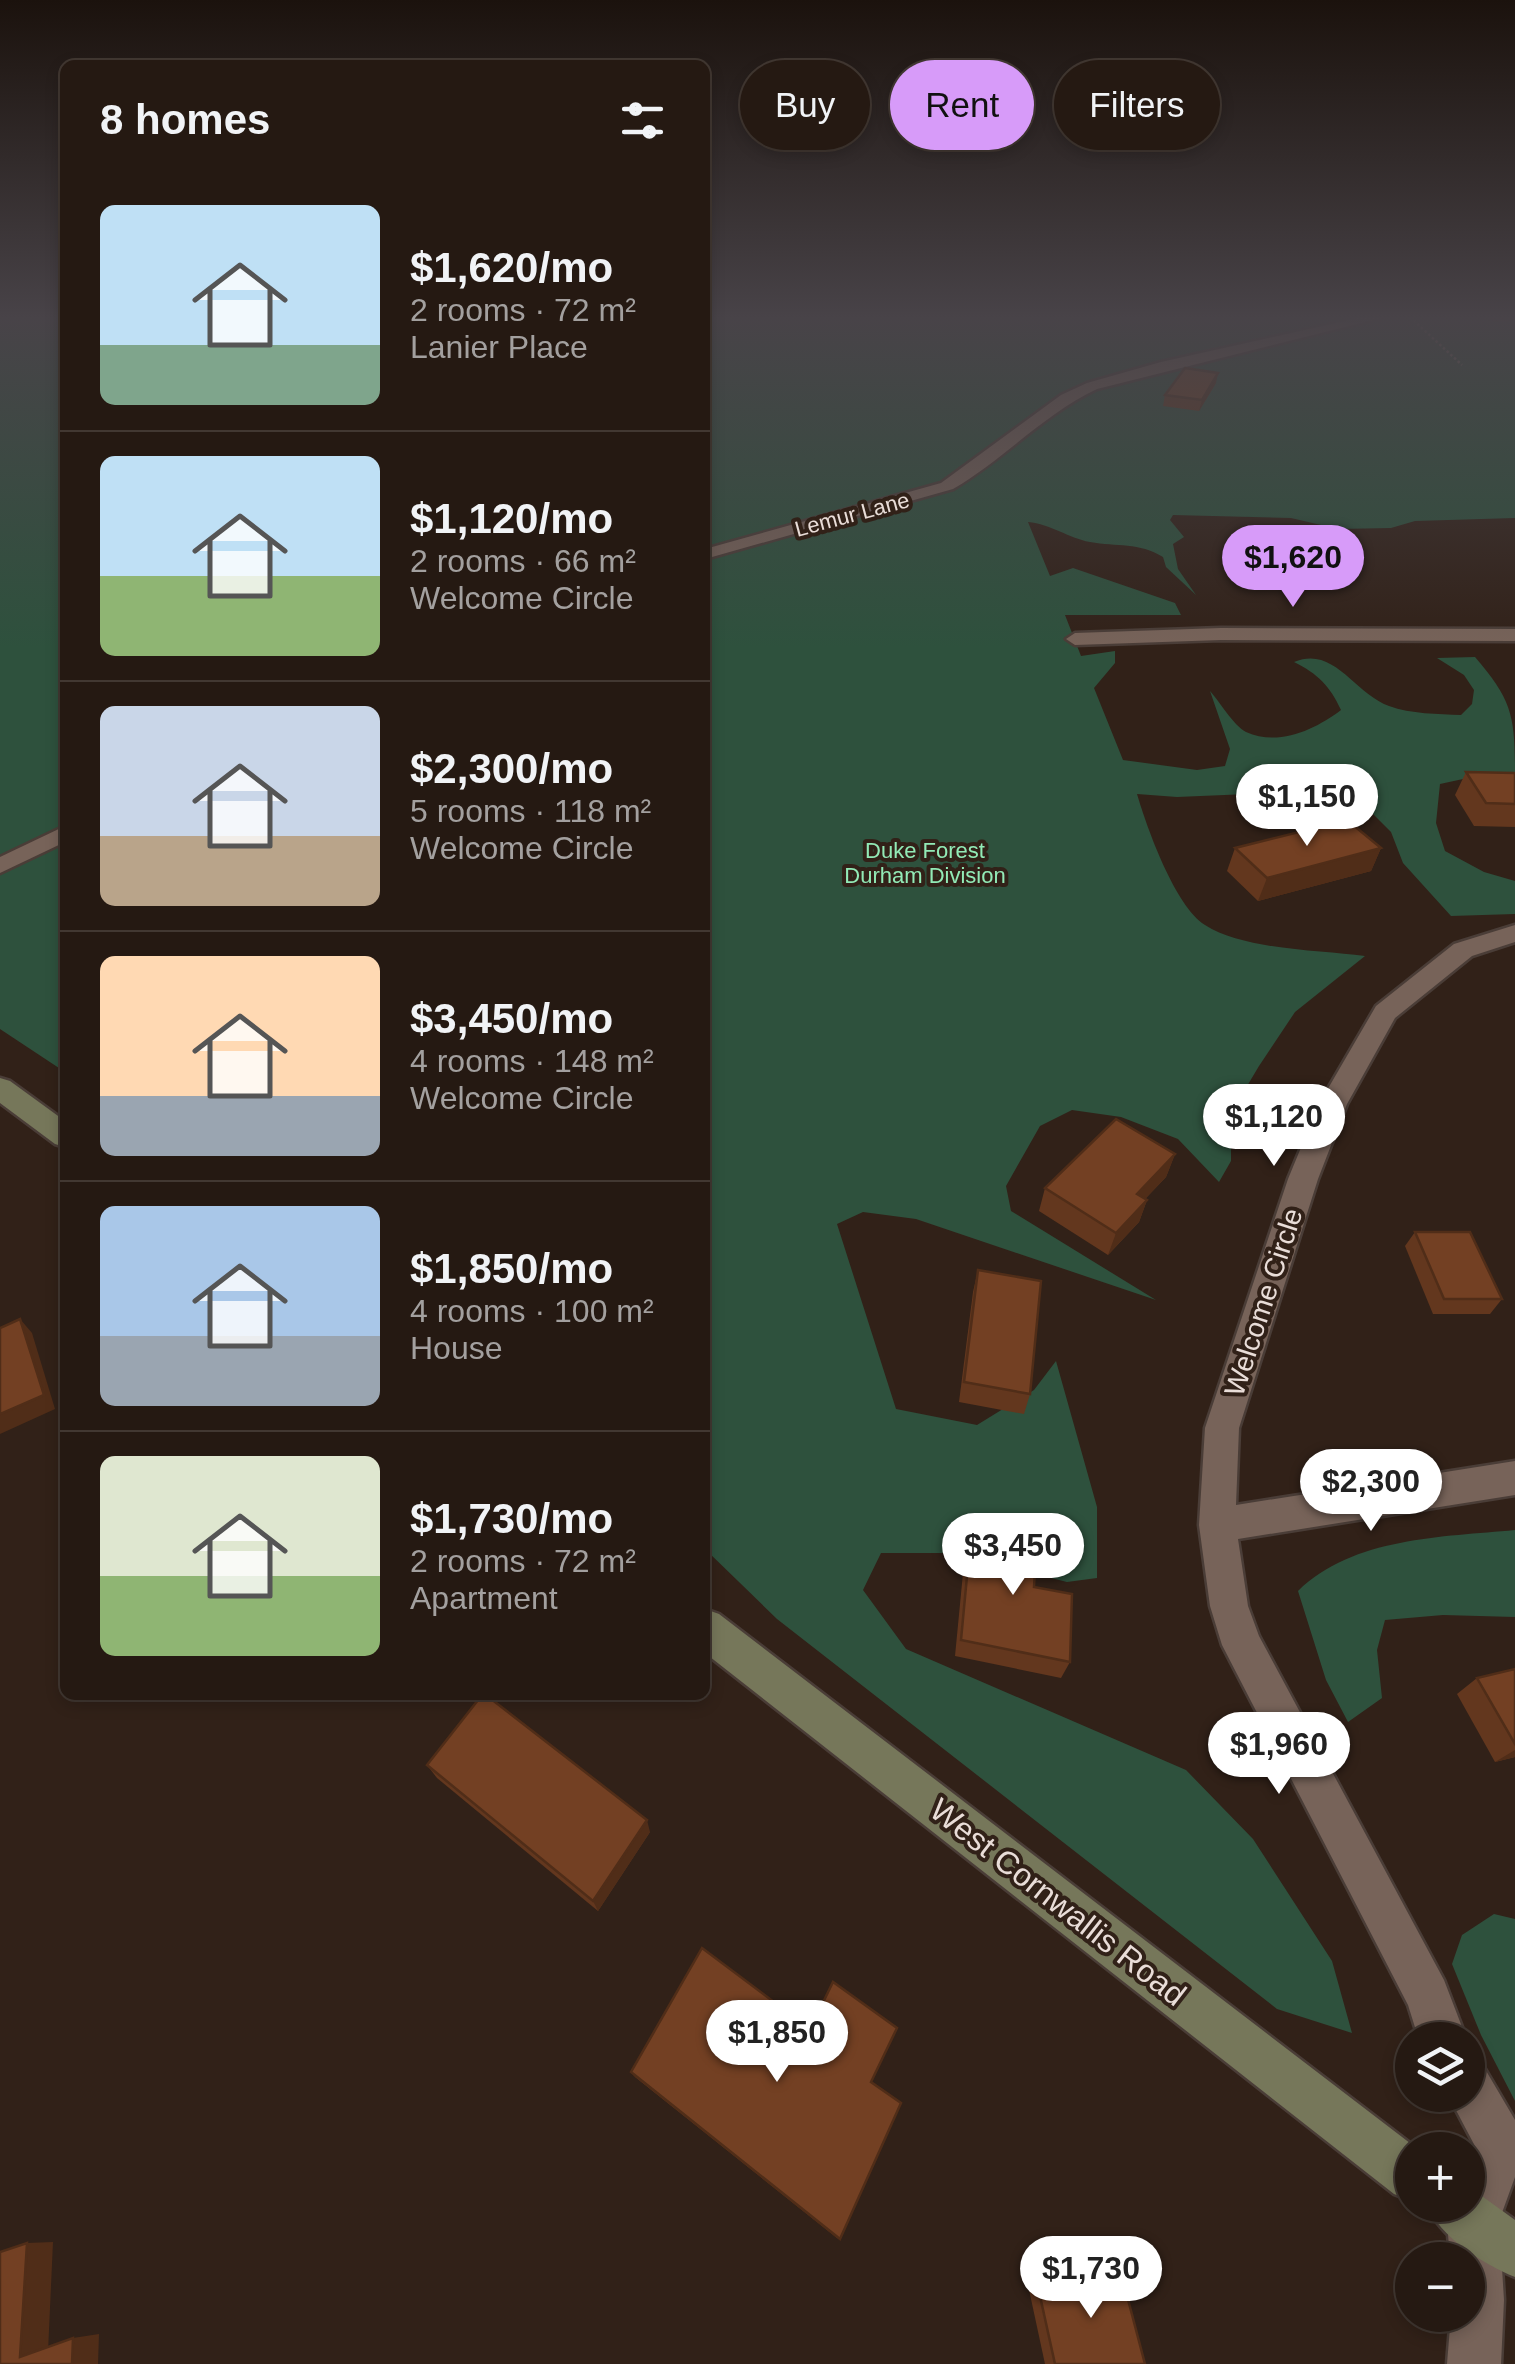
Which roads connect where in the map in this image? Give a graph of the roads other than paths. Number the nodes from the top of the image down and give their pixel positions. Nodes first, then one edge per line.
1 (1028, 427) edge
2 (710, 553) edge
3 (1515, 635) edge
4 (1075, 639) dead end
5 (60, 836) edge
6 (0, 866) edge
7 (1515, 932) edge
8 (0, 1088) edge
9 (60, 1132) edge
10 (1515, 1478) edge
11 (1217, 1525) junction
12 (710, 1632) edge
13 (1437, 2022) edge
14 (1483, 2112) edge
15 (1395, 2163) edge
16 (1485, 2174) edge
17 (1464, 2222) edge
18 (1475, 2222) edge
19 (1515, 2251) edge
20 (1474, 2364) edge

1 - 2 street, Lemur Lane
3 - 4 street
5 - 6 street
7 - 11 street, Welcome Circle
8 - 9 street
10 - 11 street
11 - 13 street, Welcome Circle
12 - 15 street, West Cornwallis Road
14 - 16 street
17 - 20 street
18 - 19 street

